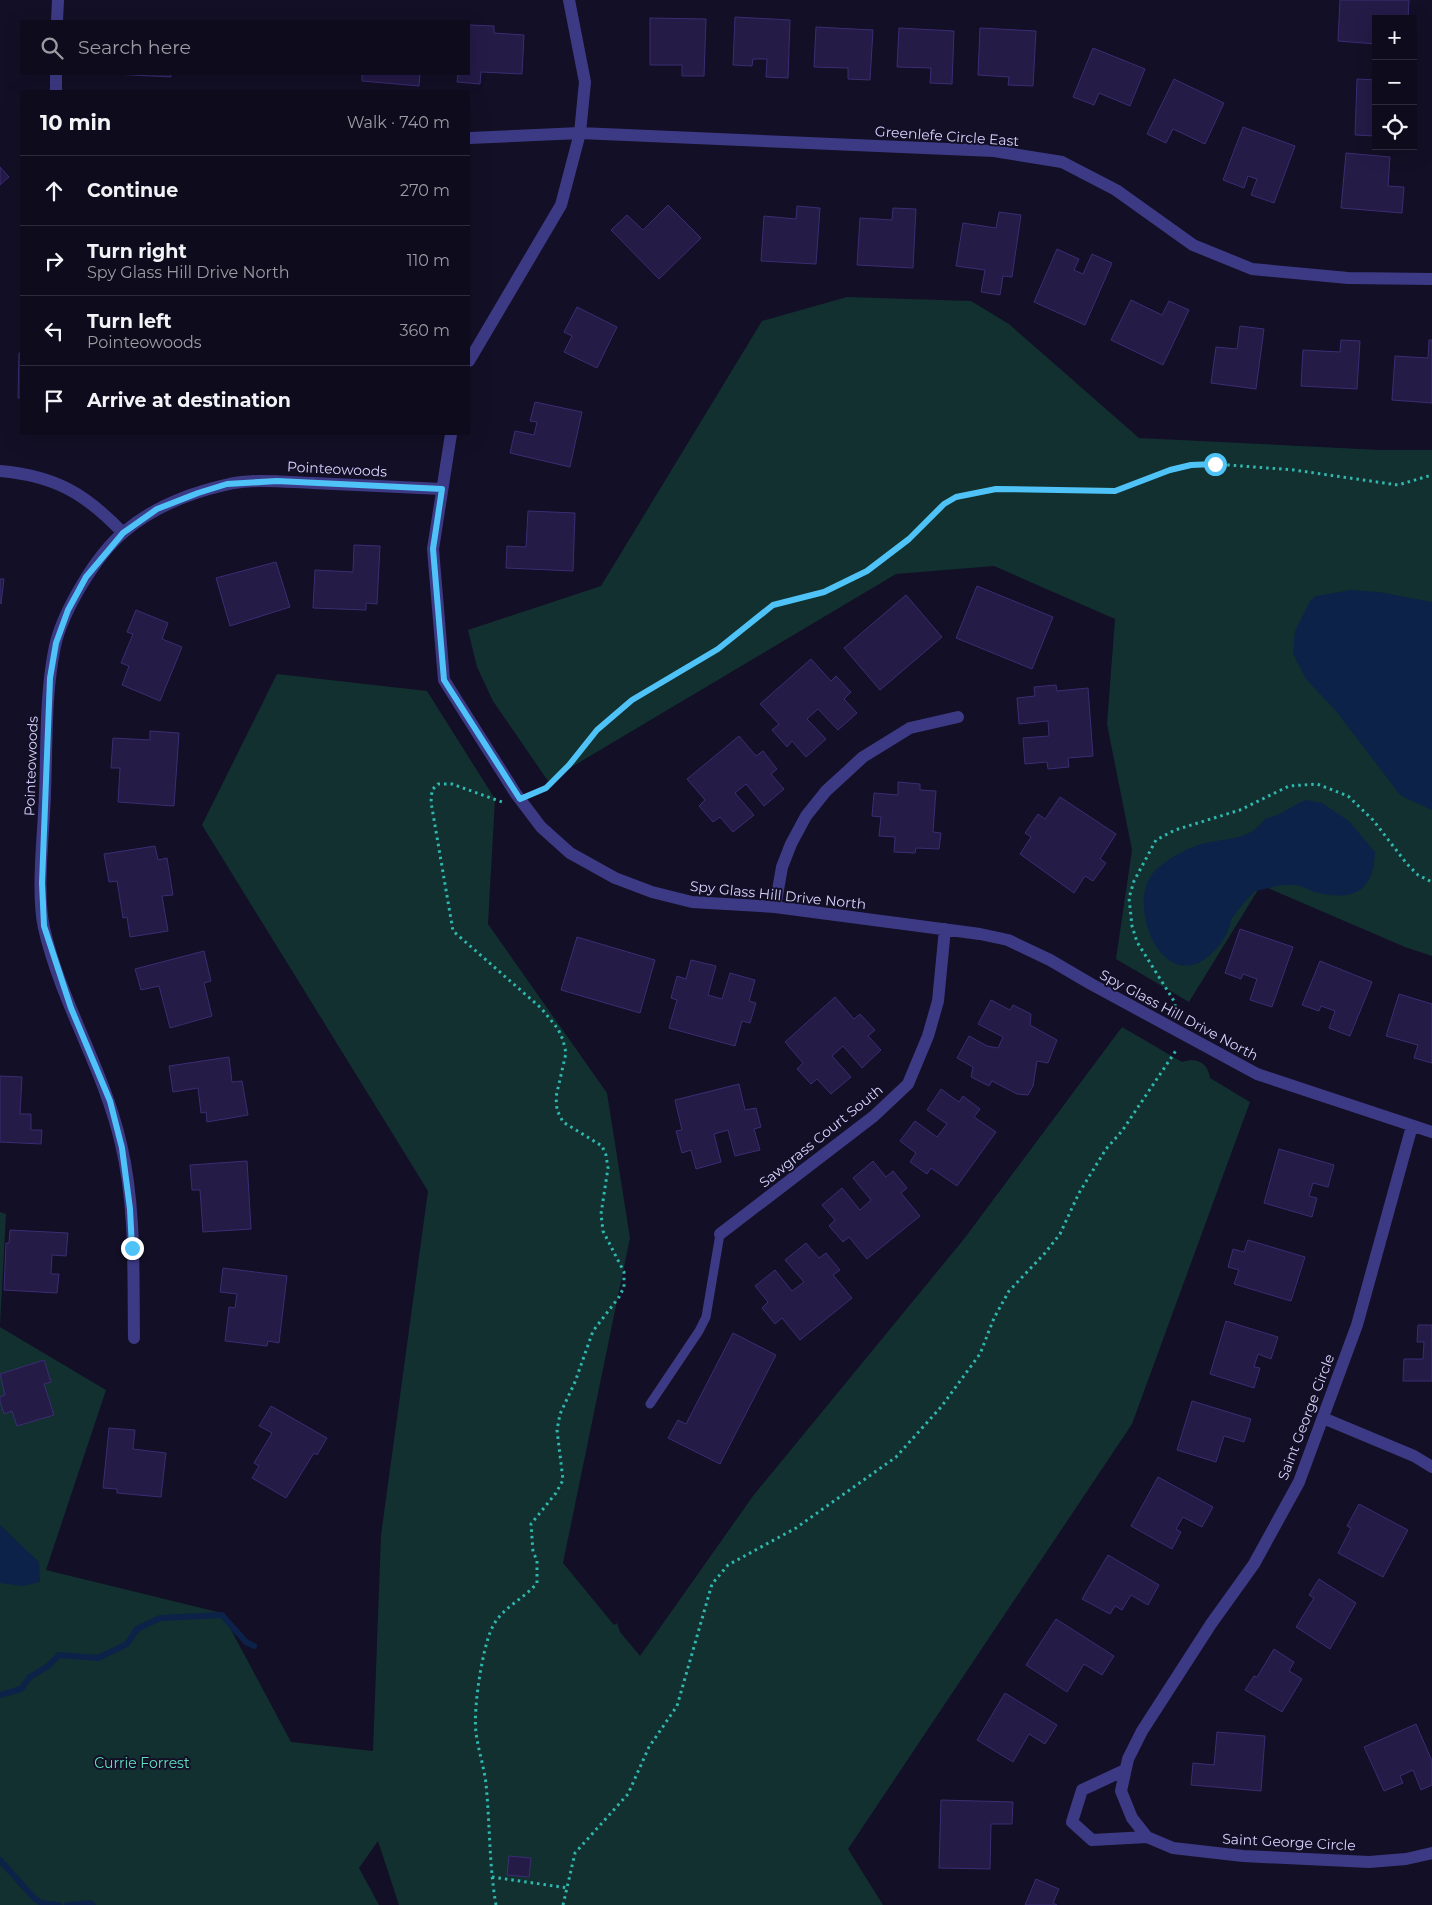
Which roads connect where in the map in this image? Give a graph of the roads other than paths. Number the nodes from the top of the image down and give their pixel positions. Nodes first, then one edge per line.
1 (58, 0) edge
2 (569, 0) edge
3 (57, 20) edge
4 (56, 75) edge
5 (56, 90) edge
6 (580, 133) junction
7 (470, 138) edge
8 (1432, 279) edge
9 (470, 359) edge
10 (452, 435) edge
11 (0, 471) edge
12 (442, 489) junction
13 (123, 533) junction
14 (958, 717) dead end
15 (775, 907) junction
16 (945, 929) junction
17 (1412, 1126) junction
18 (1432, 1132) edge
19 (720, 1234) joint
20 (134, 1338) dead end
21 (650, 1404) dead end
22 (1323, 1418) junction
23 (1432, 1466) edge
24 (1125, 1770) junction
25 (1147, 1837) junction
26 (1432, 1852) edge

1 - 3 street
2 - 6 street
4 - 5 street
6 - 7 street, Greenlefe Circle East
6 - 8 street, Greenlefe Circle East
6 - 9 street
10 - 12 street, Spy Glass Hill Drive North
11 - 13 street
12 - 13 street, Pointeowoods
12 - 15 street, Spy Glass Hill Drive North
13 - 20 street, Pointeowoods
14 - 15 street
15 - 16 street, Spy Glass Hill Drive North
16 - 17 street, Spy Glass Hill Drive North
16 - 19 street, Sawgrass Court South
17 - 18 street, Spy Glass Hill Drive North
17 - 22 street, Saint George Circle
19 - 21 lane
22 - 23 street
22 - 24 street, Saint George Circle
24 - 25 street, Saint George Circle
24 - 25 street, Saint George Circle
25 - 26 street, Saint George Circle

